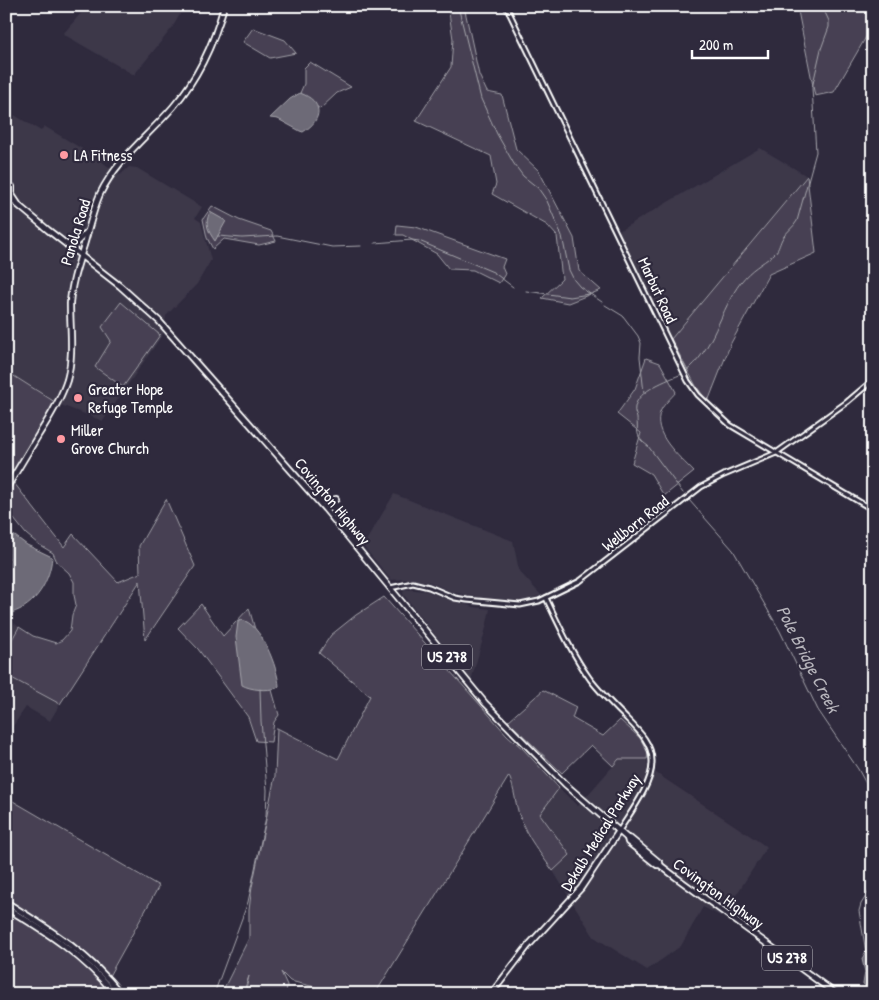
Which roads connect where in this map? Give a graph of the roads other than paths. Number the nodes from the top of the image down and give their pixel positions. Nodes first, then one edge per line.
1 (224, 6) edge
2 (506, 6) edge
3 (6, 188) edge
4 (6, 195) edge
5 (18, 205) junction
6 (88, 231) junction
7 (67, 245) junction
8 (81, 256) junction
9 (873, 380) edge
10 (769, 448) junction
11 (776, 453) junction
12 (767, 457) junction
13 (6, 489) edge
14 (315, 496) junction
15 (336, 499) dead end
16 (873, 510) edge
17 (390, 588) junction
18 (546, 598) junction
19 (618, 831) junction
20 (6, 902) edge
21 (6, 908) edge
22 (115, 994) edge
23 (121, 994) edge
24 (491, 994) edge
25 (836, 994) edge

1 - 6 main road, Panola Road
2 - 10 street, Marbut Road
3 - 5 main road
4 - 5 main road, Covington Highway / US 278
5 - 7 main road, Covington Highway / US 278
6 - 7 main road
6 - 8 main road, Panola Road
7 - 8 main road, Covington Highway / US 278
8 - 13 main road, Panola Road
8 - 14 main road, Covington Highway / US 278
9 - 11 street, Wellborn Road
10 - 11 street, Marbut Road
10 - 12 street
11 - 12 street, Wellborn Road
11 - 16 street, Marbut Road
12 - 18 street, Wellborn Road
14 - 15 main road
14 - 17 main road, Covington Highway / US 278
17 - 18 street, Wellborn Road
17 - 19 main road, Covington Highway / US 278
18 - 19 street, Dekalb Medical Parkway
19 - 24 main road, Dekalb Medical Parkway
19 - 25 main road, Covington Highway / US 278
20 - 23 main road
21 - 22 main road

